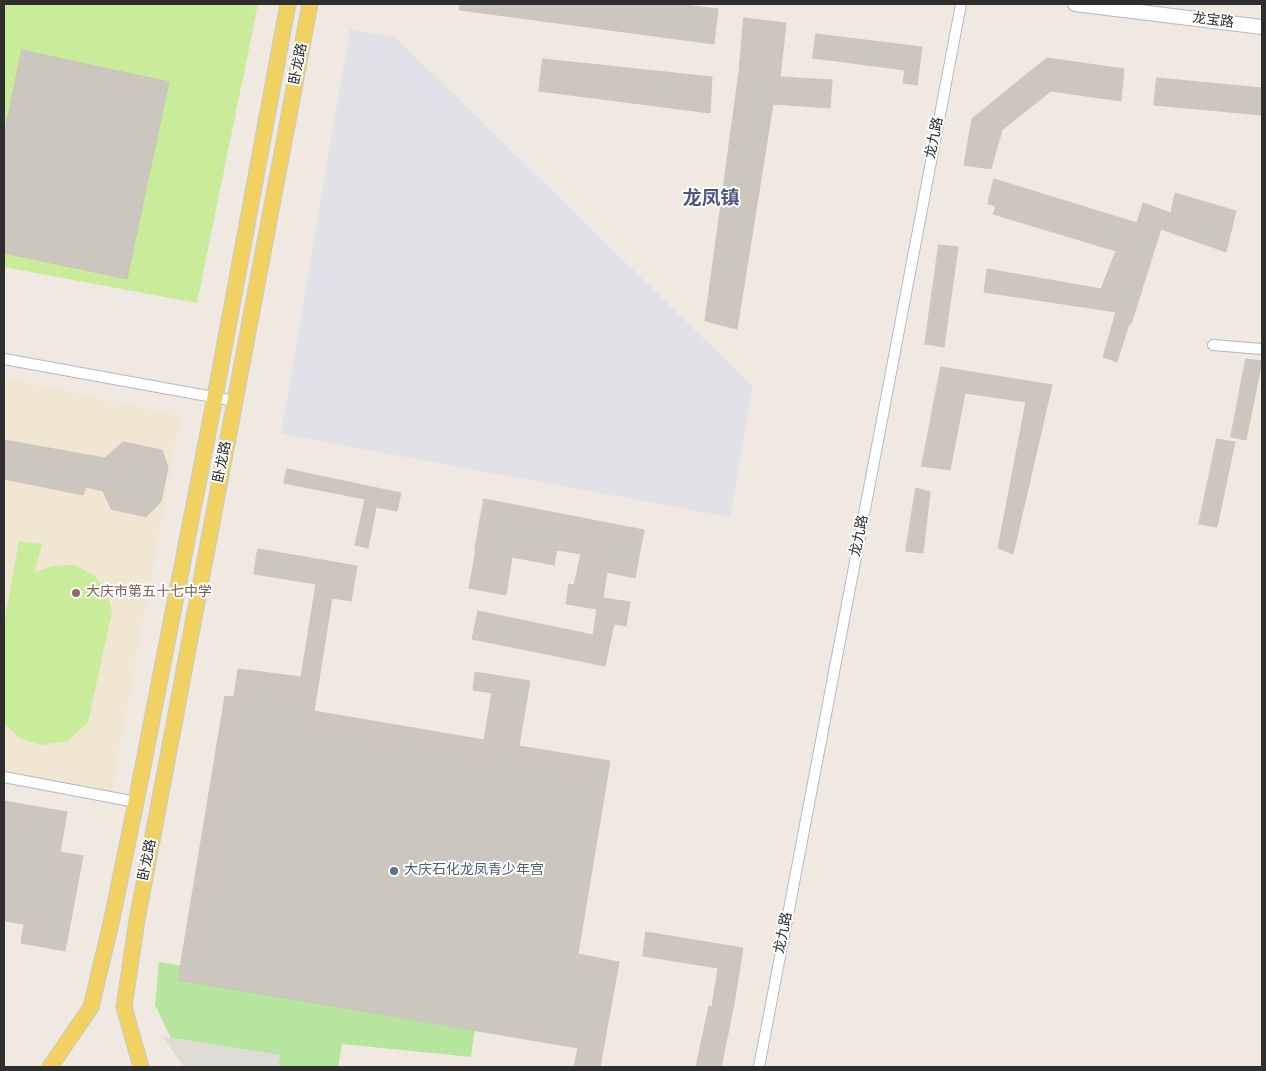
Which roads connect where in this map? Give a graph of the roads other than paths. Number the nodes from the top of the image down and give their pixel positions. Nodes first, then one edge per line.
1 (288, 4) edge
2 (310, 4) edge
3 (961, 4) edge
4 (1075, 4) edge
5 (1262, 27) edge
6 (1213, 345) dead end
7 (1262, 348) edge
8 (4, 359) edge
9 (214, 397) junction
10 (235, 401) junction
11 (4, 777) edge
12 (136, 802) junction
13 (50, 1067) edge
14 (141, 1067) edge
15 (759, 1067) edge

1 - 9 main road, 卧龙路
2 - 10 main road, 卧龙路
3 - 15 street, 龙九路
4 - 5 street, 龙宝路
6 - 7 street
8 - 9 street
9 - 10 street
9 - 12 main road, 卧龙路
10 - 14 main road, 卧龙路
11 - 12 street
12 - 13 main road, 卧龙路

